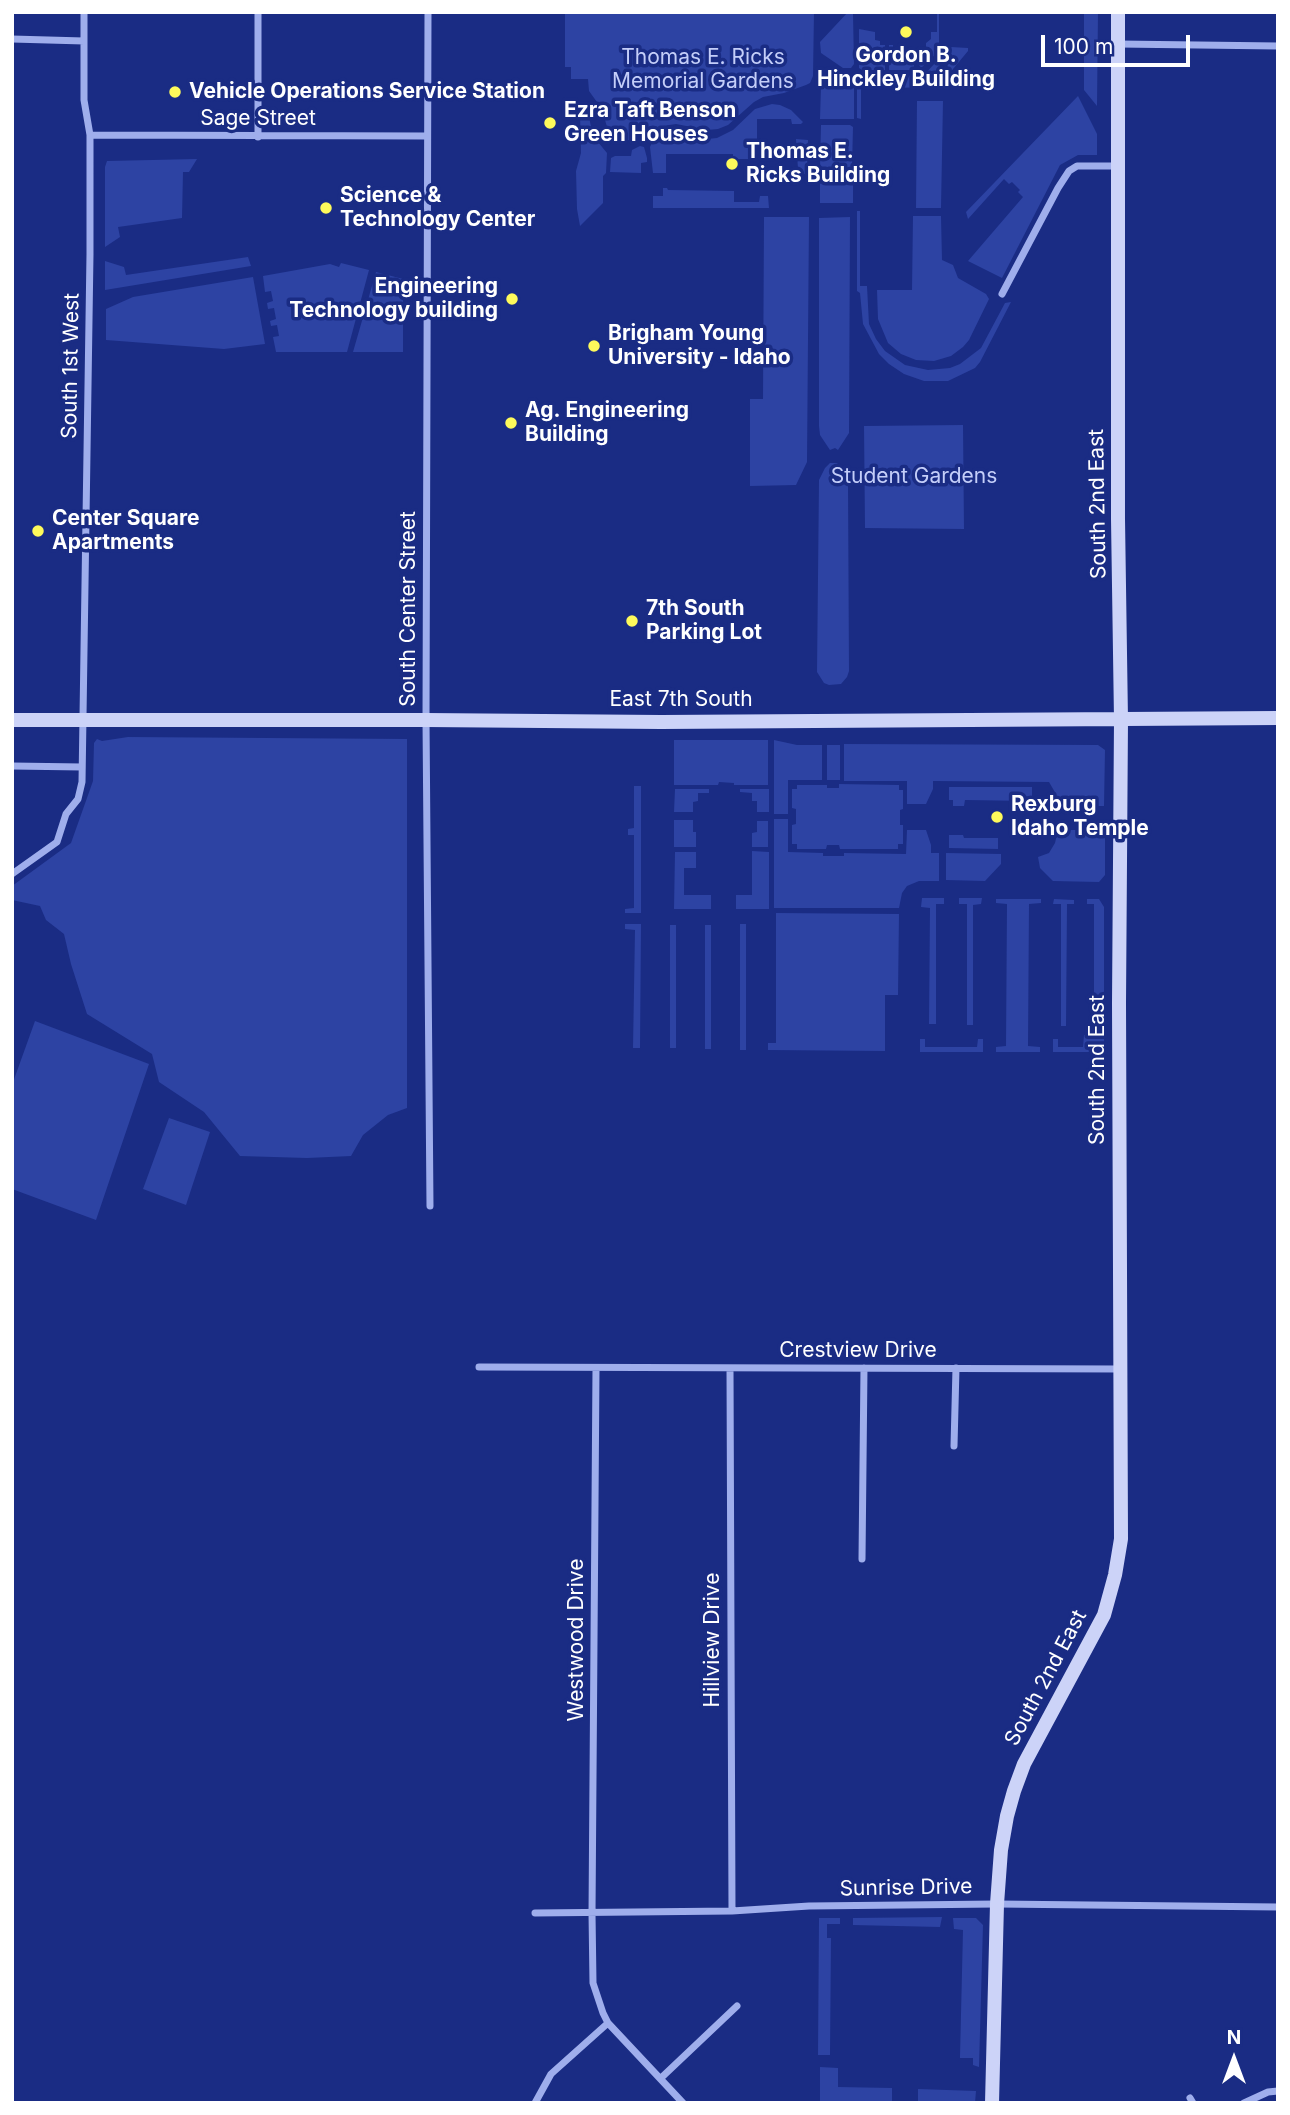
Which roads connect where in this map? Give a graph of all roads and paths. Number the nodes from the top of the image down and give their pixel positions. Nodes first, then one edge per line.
1 (84, 12) edge
2 (258, 12) edge
3 (428, 12) edge
4 (1118, 12) edge
5 (12, 39) edge
6 (84, 41) junction
7 (1118, 44) junction
8 (1278, 46) edge
9 (90, 135) junction
10 (426, 136) junction
11 (258, 137) junction
12 (1117, 166) junction
13 (1002, 294) dead end
14 (1278, 718) edge
15 (12, 720) edge
16 (426, 720) junction
17 (1121, 720) junction
18 (83, 721) junction
19 (12, 766) edge
20 (82, 767) junction
21 (12, 874) edge
22 (430, 1206) dead end
23 (479, 1367) dead end
24 (597, 1367) junction
25 (730, 1368) junction
26 (864, 1368) junction
27 (956, 1368) junction
28 (1120, 1369) junction
29 (954, 1446) dead end
30 (862, 1559) dead end
31 (997, 1904) junction
32 (1278, 1907) edge
33 (732, 1911) junction
34 (536, 1913) dead end
35 (592, 1913) junction
36 (737, 2006) dead end
37 (608, 2022) junction
38 (661, 2078) junction
39 (1278, 2091) edge
40 (535, 2103) edge
41 (683, 2103) edge
42 (992, 2103) edge
43 (1244, 2103) edge

1 - 6 street, South 1st West
2 - 11 street
3 - 10 street, South Center Street
4 - 7 main road, South 2nd East
5 - 6 street
6 - 9 street, South 1st West
7 - 8 street
7 - 12 main road, South 2nd East
9 - 11 street, Sage Street
9 - 18 street, South 1st West
10 - 11 street, Sage Street
10 - 16 street, South Center Street
12 - 13 street
12 - 17 main road, South 2nd East
14 - 17 main road, East 7th South
15 - 18 main road, East 7th South
16 - 17 main road, East 7th South
16 - 18 main road, East 7th South
16 - 22 street, South Center Street
17 - 28 main road, South 2nd East
18 - 20 street, South 1st West
19 - 20 street
20 - 21 street, South 1st West
23 - 24 street, Crestview Drive
24 - 25 street, Crestview Drive
24 - 35 street, Westwood Drive
25 - 26 street, Crestview Drive
25 - 33 street, Hillview Drive
26 - 27 street, Crestview Drive
26 - 30 street
27 - 28 street, Crestview Drive
27 - 29 street
28 - 31 main road, South 2nd East
31 - 32 street, Sunrise Drive
31 - 33 street, Sunrise Drive
31 - 42 main road, South 2nd East
33 - 35 street, Sunrise Drive
34 - 35 street, Sunrise Drive
35 - 37 street, Westwood Drive
36 - 38 street
37 - 38 street
37 - 40 street
38 - 41 street
39 - 43 street

